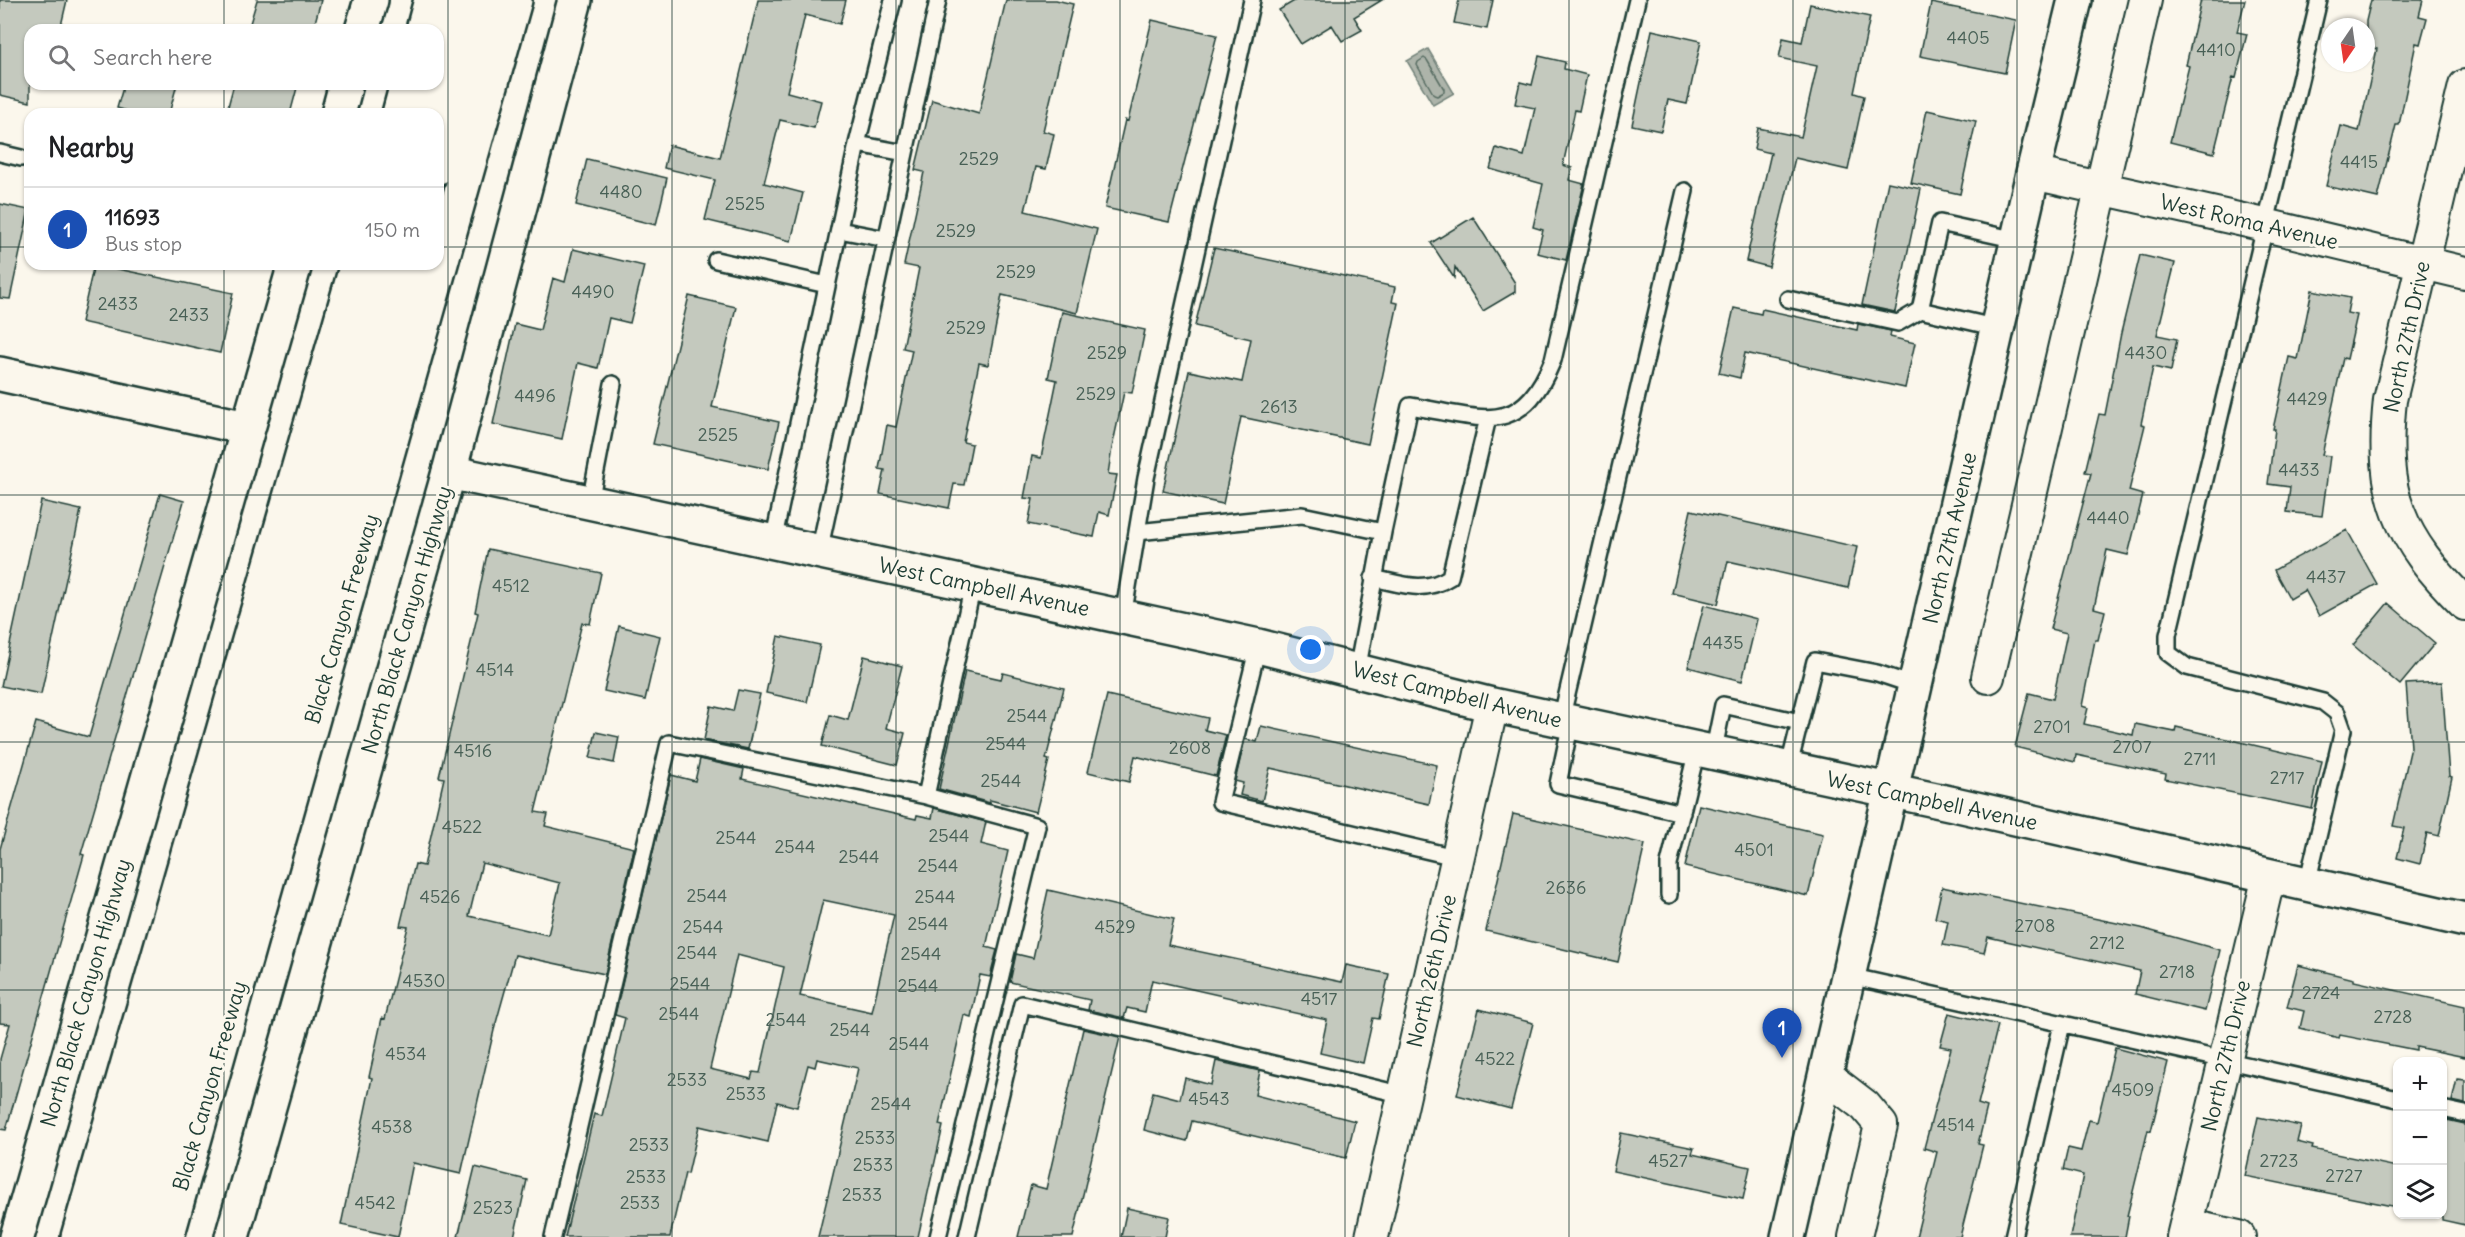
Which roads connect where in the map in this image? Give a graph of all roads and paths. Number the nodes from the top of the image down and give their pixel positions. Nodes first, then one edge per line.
1 (370, 0) edge
2 (431, 0) edge
3 (460, 0) edge
4 (485, 0) edge
5 (515, 0) edge
6 (574, 0) edge
7 (893, 0) edge
8 (938, 0) edge
9 (1252, 0) edge
10 (1637, 0) edge
11 (2075, 0) edge
12 (2145, 0) edge
13 (2319, 0) edge
14 (364, 24) edge
15 (425, 24) edge
16 (444, 57) edge
17 (2465, 86) edge
18 (344, 90) edge
19 (406, 90) edge
20 (434, 90) edge
21 (340, 108) edge
22 (401, 108) edge
23 (430, 108) edge
24 (857, 144) junction
25 (444, 146) edge
26 (0, 153) edge
27 (905, 153) junction
28 (21, 158) dead end
29 (2033, 173) junction
30 (2100, 189) junction
31 (1685, 191) dead end
32 (2265, 225) junction
33 (839, 230) junction
34 (886, 239) junction
35 (2017, 240) junction
36 (444, 252) edge
37 (716, 260) dead end
38 (2423, 263) junction
39 (293, 270) edge
40 (355, 270) edge
41 (383, 270) edge
42 (409, 270) edge
43 (439, 270) edge
44 (2465, 273) edge
45 (827, 285) junction
46 (1788, 299) dead end
47 (1920, 310) junction
48 (1998, 328) junction
49 (0, 374) edge
50 (613, 384) dead end
51 (1488, 418) junction
52 (248, 428) junction
53 (449, 472) junction
54 (590, 502) junction
55 (1137, 532) junction
56 (1383, 532) junction
57 (773, 542) junction
58 (819, 552) junction
59 (1373, 579) junction
60 (973, 585) junction
61 (2465, 604) edge
62 (1123, 617) junction
63 (1258, 646) junction
64 (1357, 671) junction
65 (1988, 677) dead end
66 (1916, 686) junction
67 (1492, 705) junction
68 (1566, 721) junction
69 (1800, 722) junction
70 (1705, 752) junction
71 (1788, 770) junction
72 (1892, 792) junction
73 (926, 796) junction
74 (1682, 813) junction
75 (1458, 858) junction
76 (2269, 876) junction
77 (2307, 884) junction
78 (1669, 895) dead end
79 (2465, 920) edge
80 (1850, 976) junction
81 (2062, 1024) junction
82 (2225, 1060) junction
83 (1826, 1076) junction
84 (1404, 1095) junction
85 (2393, 1098) edge
86 (2447, 1110) edge
87 (2465, 1114) edge
88 (13, 1224) edge
89 (2184, 1231) edge
90 (78, 1237) edge
91 (110, 1237) edge
92 (135, 1237) edge
93 (167, 1237) edge
94 (232, 1237) edge
95 (553, 1237) edge
96 (938, 1237) edge
97 (967, 1237) edge
98 (1372, 1237) edge
99 (1788, 1237) edge
100 (1855, 1237) edge
101 (2013, 1237) edge
102 (2239, 1237) edge

1 - 14 main road
2 - 15 main road
3 - 16 main road
4 - 25 main road
5 - 36 main road, Black Canyon Freeway
6 - 53 main road, North Black Canyon Highway
7 - 24 lane
8 - 27 lane
9 - 55 lane
10 - 51 lane
11 - 29 main road, North 27th Avenue
12 - 30 street
13 - 32 lane
17 - 38 street, North 27th Drive
18 - 21 main road
19 - 22 main road
20 - 23 main road
24 - 27 lane
24 - 33 lane
26 - 28 lane
27 - 34 lane
29 - 30 street, West Roma Avenue
29 - 35 main road, North 27th Avenue
30 - 32 street, West Roma Avenue
30 - 65 street
31 - 68 lane
32 - 38 street, West Roma Avenue
32 - 77 lane
33 - 34 lane
33 - 45 lane
34 - 58 lane
35 - 47 lane
35 - 48 main road, North 27th Avenue
37 - 45 lane
38 - 44 street, West Roma Avenue
38 - 61 street, North 27th Drive
39 - 52 main road, North Black Canyon Highway
40 - 90 main road
41 - 91 main road
42 - 92 main road
43 - 93 main road, Black Canyon Freeway
45 - 57 lane
46 - 47 lane
47 - 48 lane
48 - 66 main road, North 27th Avenue
49 - 52 main road
50 - 54 lane
51 - 56 lane
51 - 59 lane
52 - 88 main road, North Black Canyon Highway
53 - 54 main road, West Campbell Avenue
53 - 94 main road, North Black Canyon Highway
54 - 57 main road, West Campbell Avenue
55 - 56 lane
55 - 62 lane
56 - 59 lane
57 - 58 main road, West Campbell Avenue
58 - 60 main road, West Campbell Avenue
59 - 64 lane
60 - 62 main road, West Campbell Avenue
60 - 73 lane
62 - 63 main road, West Campbell Avenue
63 - 64 main road, West Campbell Avenue
63 - 75 lane
64 - 67 main road, West Campbell Avenue
66 - 69 lane
66 - 72 main road, North 27th Avenue
67 - 68 main road, West Campbell Avenue
67 - 75 street, North 26th Drive
68 - 70 main road, West Campbell Avenue
68 - 74 lane
69 - 70 lane
69 - 71 lane
70 - 71 main road, West Campbell Avenue
70 - 74 lane
71 - 72 main road, West Campbell Avenue
72 - 76 main road, West Campbell Avenue
72 - 80 main road, North 27th Avenue
73 - 95 lane
73 - 96 lane
74 - 78 lane
75 - 84 street, North 26th Drive
76 - 77 main road, West Campbell Avenue
76 - 82 street, North 27th Drive
77 - 79 main road, West Campbell Avenue
80 - 81 lane
80 - 83 main road, North 27th Avenue
81 - 82 lane
81 - 101 lane
82 - 85 lane
82 - 89 street, North 27th Drive
83 - 99 main road, North 27th Avenue
83 - 100 street
84 - 97 lane
84 - 98 street, North 26th Drive
86 - 87 lane
89 - 102 street

